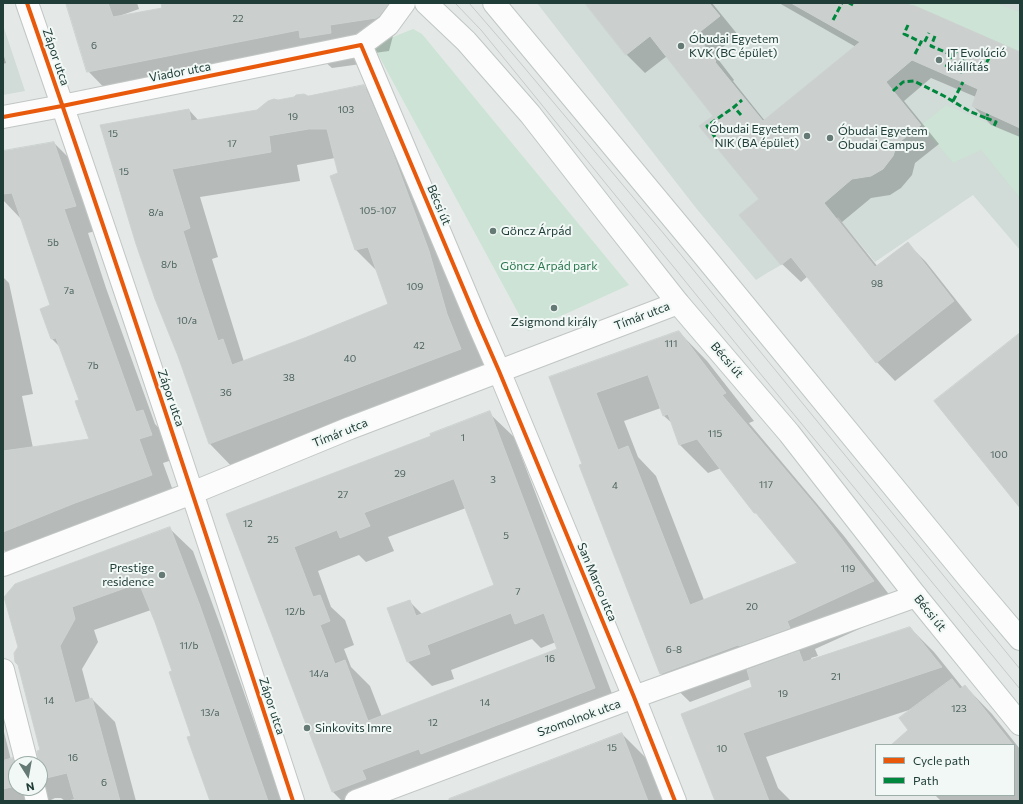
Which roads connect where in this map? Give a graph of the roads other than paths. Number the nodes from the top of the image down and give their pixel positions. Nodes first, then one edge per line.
1 (27, 3) edge
2 (404, 3) edge
3 (426, 3) edge
4 (494, 4) edge
5 (361, 45) junction
6 (62, 106) junction
7 (3, 117) edge
8 (678, 303) junction
9 (499, 371) junction
10 (192, 493) junction
11 (3, 565) edge
12 (916, 596) junction
13 (1020, 639) edge
14 (3, 670) edge
15 (634, 697) junction
16 (1020, 724) edge
17 (25, 756) edge
18 (293, 801) edge
19 (356, 801) edge
20 (675, 801) edge

1 - 6 street, Zápor utca
2 - 5 street, Viador utca
3 - 8 street, Bécsi út
4 - 13 street
5 - 6 street, Viador utca
5 - 9 street, Bécsi út
6 - 7 street, Viador utca
6 - 10 street, Zápor utca
8 - 9 street, Tímár utca
8 - 12 street, Bécsi út
9 - 10 street, Tímár utca
9 - 15 street, San Marco utca
10 - 11 street, Tímár utca
10 - 18 street, Zápor utca
12 - 15 street, Szomolnok utca
12 - 16 street, Bécsi út
14 - 17 street
15 - 19 street, Szomolnok utca
15 - 20 street, San Marco utca

